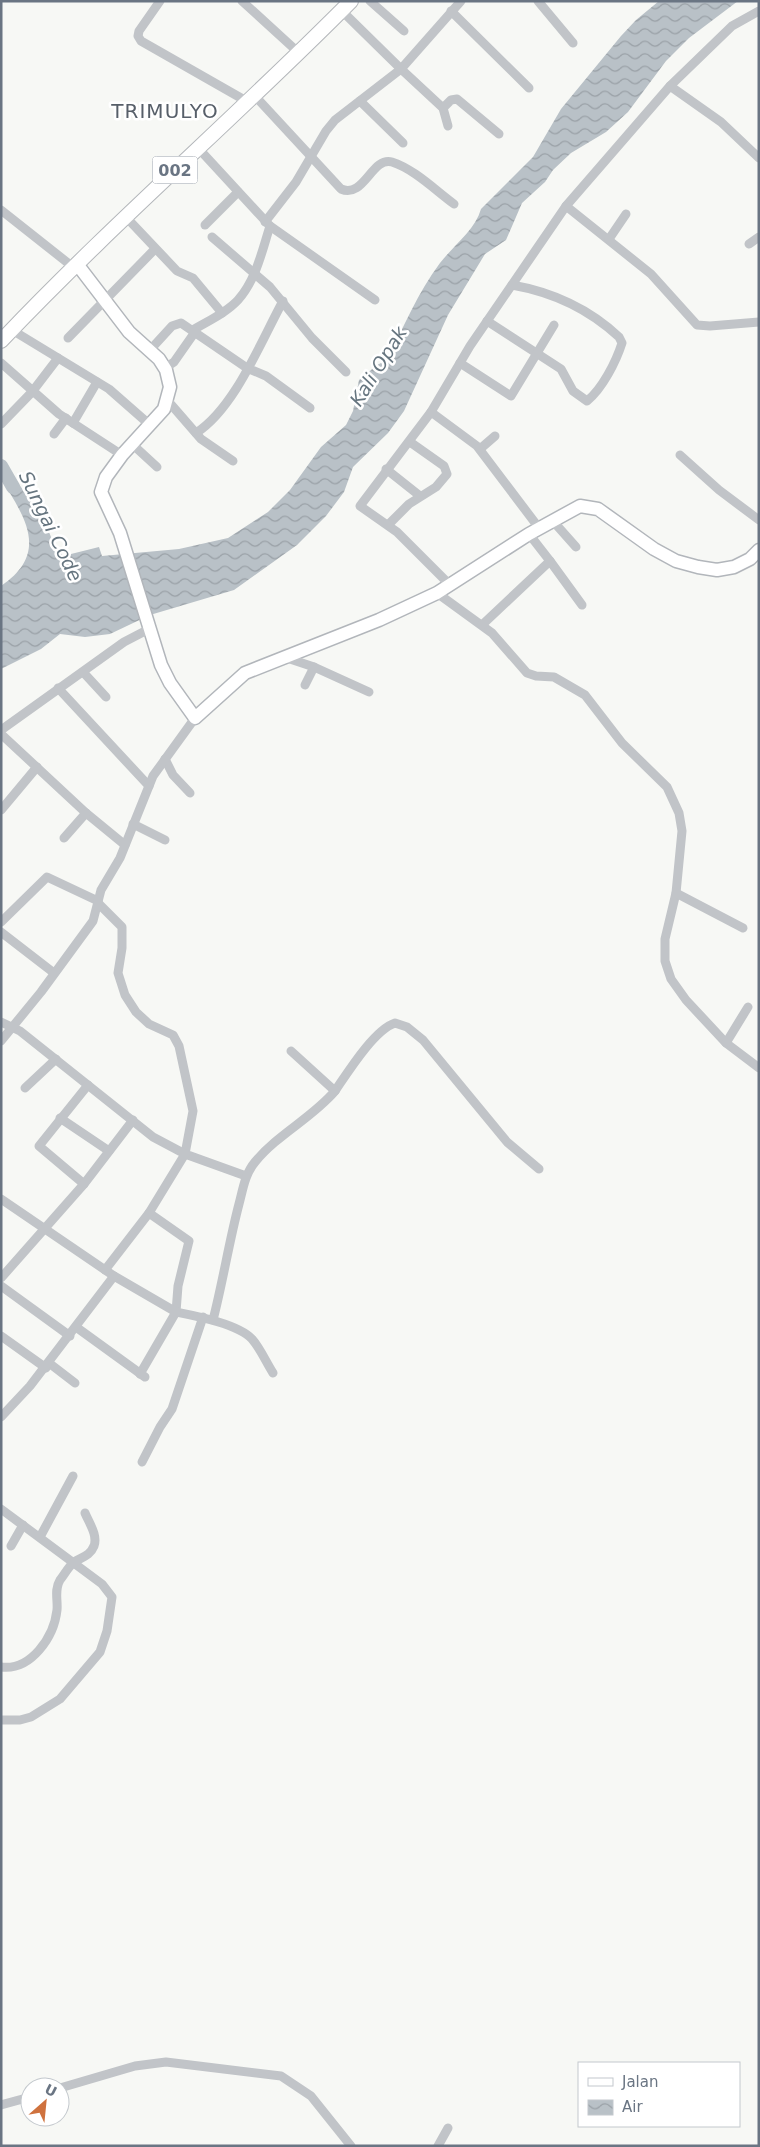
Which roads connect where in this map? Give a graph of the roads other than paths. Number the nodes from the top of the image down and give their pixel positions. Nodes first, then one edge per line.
1 (160, 1) edge
2 (242, 1) edge
3 (370, 1) edge
4 (447, 1) edge
5 (461, 1) edge
6 (538, 1) edge
7 (346, 6) edge
8 (452, 10) junction
9 (759, 11) edge
10 (404, 31) dead end
11 (573, 43) dead end
12 (299, 53) junction
13 (400, 68) junction
14 (670, 86) junction
15 (529, 88) dead end
16 (252, 99) junction
17 (360, 102) junction
18 (443, 108) junction
19 (448, 126) dead end
20 (499, 134) dead end
21 (403, 143) dead end
22 (199, 149) junction
23 (311, 156) junction
24 (759, 158) edge
25 (238, 192) junction
26 (454, 204) dead end
27 (566, 206) junction
28 (1, 210) edge
29 (626, 214) dead end
30 (125, 216) junction
31 (268, 224) junction
32 (206, 225) dead end
33 (212, 237) dead end
34 (759, 237) edge
35 (609, 239) junction
36 (749, 244) dead end
37 (155, 249) junction
38 (75, 266) junction
39 (254, 274) junction
40 (512, 285) junction
41 (375, 300) dead end
42 (283, 301) junction
43 (105, 302) junction
44 (222, 313) junction
45 (487, 321) junction
46 (759, 322) edge
47 (554, 325) dead end
48 (12, 330) junction
49 (194, 331) junction
50 (68, 338) dead end
51 (1, 341) edge
52 (150, 350) junction
53 (536, 353) junction
54 (58, 358) junction
55 (1, 363) edge
56 (460, 363) junction
57 (165, 368) junction
58 (247, 368) junction
59 (346, 372) dead end
60 (97, 382) junction
61 (32, 392) junction
62 (168, 401) junction
63 (310, 408) dead end
64 (431, 412) junction
65 (69, 421) junction
66 (1, 424) edge
67 (150, 425) junction
68 (196, 433) junction
69 (54, 434) dead end
70 (495, 436) dead end
71 (410, 442) junction
72 (132, 444) junction
73 (480, 449) junction
74 (122, 455) junction
75 (680, 455) dead end
76 (233, 461) dead end
77 (157, 466) dead end
78 (386, 469) junction
79 (420, 496) junction
80 (552, 520) junction
81 (759, 520) edge
82 (389, 524) junction
83 (534, 531) junction
84 (576, 547) dead end
85 (759, 550) edge
86 (550, 561) junction
87 (450, 585) junction
88 (437, 593) junction
89 (582, 605) dead end
90 (482, 625) junction
91 (149, 628) junction
92 (284, 657) junction
93 (314, 667) junction
94 (82, 672) junction
95 (305, 685) dead end
96 (58, 688) junction
97 (368, 692) dead end
98 (106, 697) dead end
99 (195, 718) junction
100 (1, 730) edge
101 (1, 734) edge
102 (165, 759) junction
103 (37, 767) junction
104 (149, 786) junction
105 (190, 793) dead end
106 (1, 810) edge
107 (86, 813) junction
108 (133, 824) junction
109 (64, 838) dead end
110 (165, 840) dead end
111 (125, 845) junction
112 (676, 893) junction
113 (98, 902) junction
114 (1, 922) edge
115 (743, 928) dead end
116 (1, 932) edge
117 (54, 974) junction
118 (748, 1007) dead end
119 (1, 1022) edge
120 (13, 1028) junction
121 (1, 1041) edge
122 (726, 1043) junction
123 (291, 1051) dead end
124 (56, 1059) junction
125 (759, 1068) edge
126 (88, 1085) junction
127 (26, 1088) dead end
128 (335, 1091) junction
129 (60, 1118) junction
130 (133, 1120) junction
131 (109, 1151) junction
132 (185, 1154) junction
133 (539, 1169) dead end
134 (246, 1176) junction
135 (84, 1184) junction
136 (1, 1199) edge
137 (149, 1213) junction
138 (45, 1230) junction
139 (105, 1270) junction
140 (114, 1276) junction
141 (1, 1278) edge
142 (1, 1286) edge
143 (176, 1312) junction
144 (203, 1317) junction
145 (213, 1320) junction
146 (76, 1327) junction
147 (1, 1336) edge
148 (70, 1336) junction
149 (47, 1365) junction
150 (273, 1373) dead end
151 (74, 1383) dead end
152 (1, 1417) edge
153 (142, 1462) dead end
154 (73, 1476) dead end
155 (1, 1509) edge
156 (85, 1513) dead end
157 (23, 1525) junction
158 (40, 1537) junction
159 (11, 1546) dead end
160 (74, 1563) junction
161 (1, 1667) edge
162 (1, 1720) edge
163 (70, 2085) edge
164 (20, 2100) edge
165 (1, 2105) edge
166 (448, 2128) dead end
167 (351, 2146) edge
168 (438, 2146) edge

1 - 16 street
2 - 12 street
3 - 10 street
4 - 8 street
5 - 8 street
6 - 11 street
7 - 12 main road, 002
7 - 13 street
8 - 13 street
8 - 15 street
9 - 14 street
12 - 16 main road, 002
13 - 17 street
13 - 18 street
14 - 24 street
14 - 27 street
16 - 22 main road, 002
16 - 23 street
17 - 21 street
17 - 23 street
18 - 19 street
18 - 20 street
22 - 25 street
22 - 30 main road, 002
23 - 26 street
23 - 31 street
25 - 31 street
25 - 32 street
27 - 35 street
27 - 40 street
28 - 38 street
29 - 35 street
30 - 37 street
30 - 38 main road, 002
31 - 39 street
31 - 41 street
33 - 39 street
34 - 36 street
35 - 46 street
37 - 43 street
37 - 44 street
38 - 43 street
38 - 48 main road, 002
39 - 42 street
39 - 44 street
40 - 45 street
40 - 53 street
42 - 58 street
42 - 59 street
43 - 50 street
43 - 52 street
44 - 49 street
45 - 53 street
45 - 56 street
47 - 53 street
48 - 51 main road, 002
48 - 54 street
49 - 52 street
49 - 57 street
49 - 58 street
52 - 57 street
53 - 56 street
54 - 60 street
54 - 61 street
55 - 61 street
56 - 64 street
57 - 62 street
58 - 63 street
58 - 68 street
60 - 65 street
60 - 67 street
61 - 65 street
61 - 66 street
62 - 67 street
62 - 68 street
64 - 71 street
64 - 73 street
65 - 69 street
65 - 74 street
67 - 72 street
68 - 76 street
70 - 73 street
71 - 78 street
71 - 79 street
72 - 74 street
72 - 77 street
73 - 83 street
74 - 91 street
75 - 81 street
78 - 79 street
78 - 82 street
79 - 82 street
80 - 83 street
80 - 84 street
80 - 85 street
82 - 87 street
83 - 86 street
83 - 87 street
86 - 89 street
86 - 90 street
87 - 88 street
88 - 90 street
88 - 92 street
90 - 112 street
91 - 94 street
91 - 99 street
92 - 93 street
92 - 99 street
93 - 95 street
93 - 97 street
94 - 96 street
94 - 98 street
96 - 100 street
96 - 104 street
99 - 102 street
101 - 103 street
102 - 104 street
102 - 105 street
103 - 106 street
103 - 107 street
104 - 108 street
107 - 109 street
107 - 111 street
108 - 110 street
108 - 111 street
111 - 113 street
112 - 115 street
112 - 122 street
113 - 114 street
113 - 117 street
113 - 132 street
116 - 117 street
117 - 120 street
118 - 122 street
119 - 120 street
120 - 121 street
120 - 124 street
122 - 125 street
123 - 128 street
124 - 126 street
124 - 127 street
126 - 129 street
126 - 130 street
128 - 133 street
128 - 134 street
129 - 131 street
129 - 135 street
130 - 131 street
130 - 132 street
131 - 135 street
132 - 134 street
132 - 137 street
134 - 145 street
135 - 138 street
136 - 138 street
137 - 139 street
137 - 143 street
138 - 139 street
138 - 141 street
139 - 140 street
140 - 143 street
140 - 146 street
142 - 148 street
143 - 144 street
143 - 146 street
144 - 145 street
144 - 153 street
145 - 150 street
146 - 148 street
147 - 149 street
148 - 149 street
149 - 151 street
149 - 152 street
154 - 158 street
155 - 157 street
156 - 160 street
157 - 158 street
157 - 159 street
158 - 160 street
160 - 161 street
160 - 162 street
163 - 167 street
164 - 165 street
166 - 168 street

